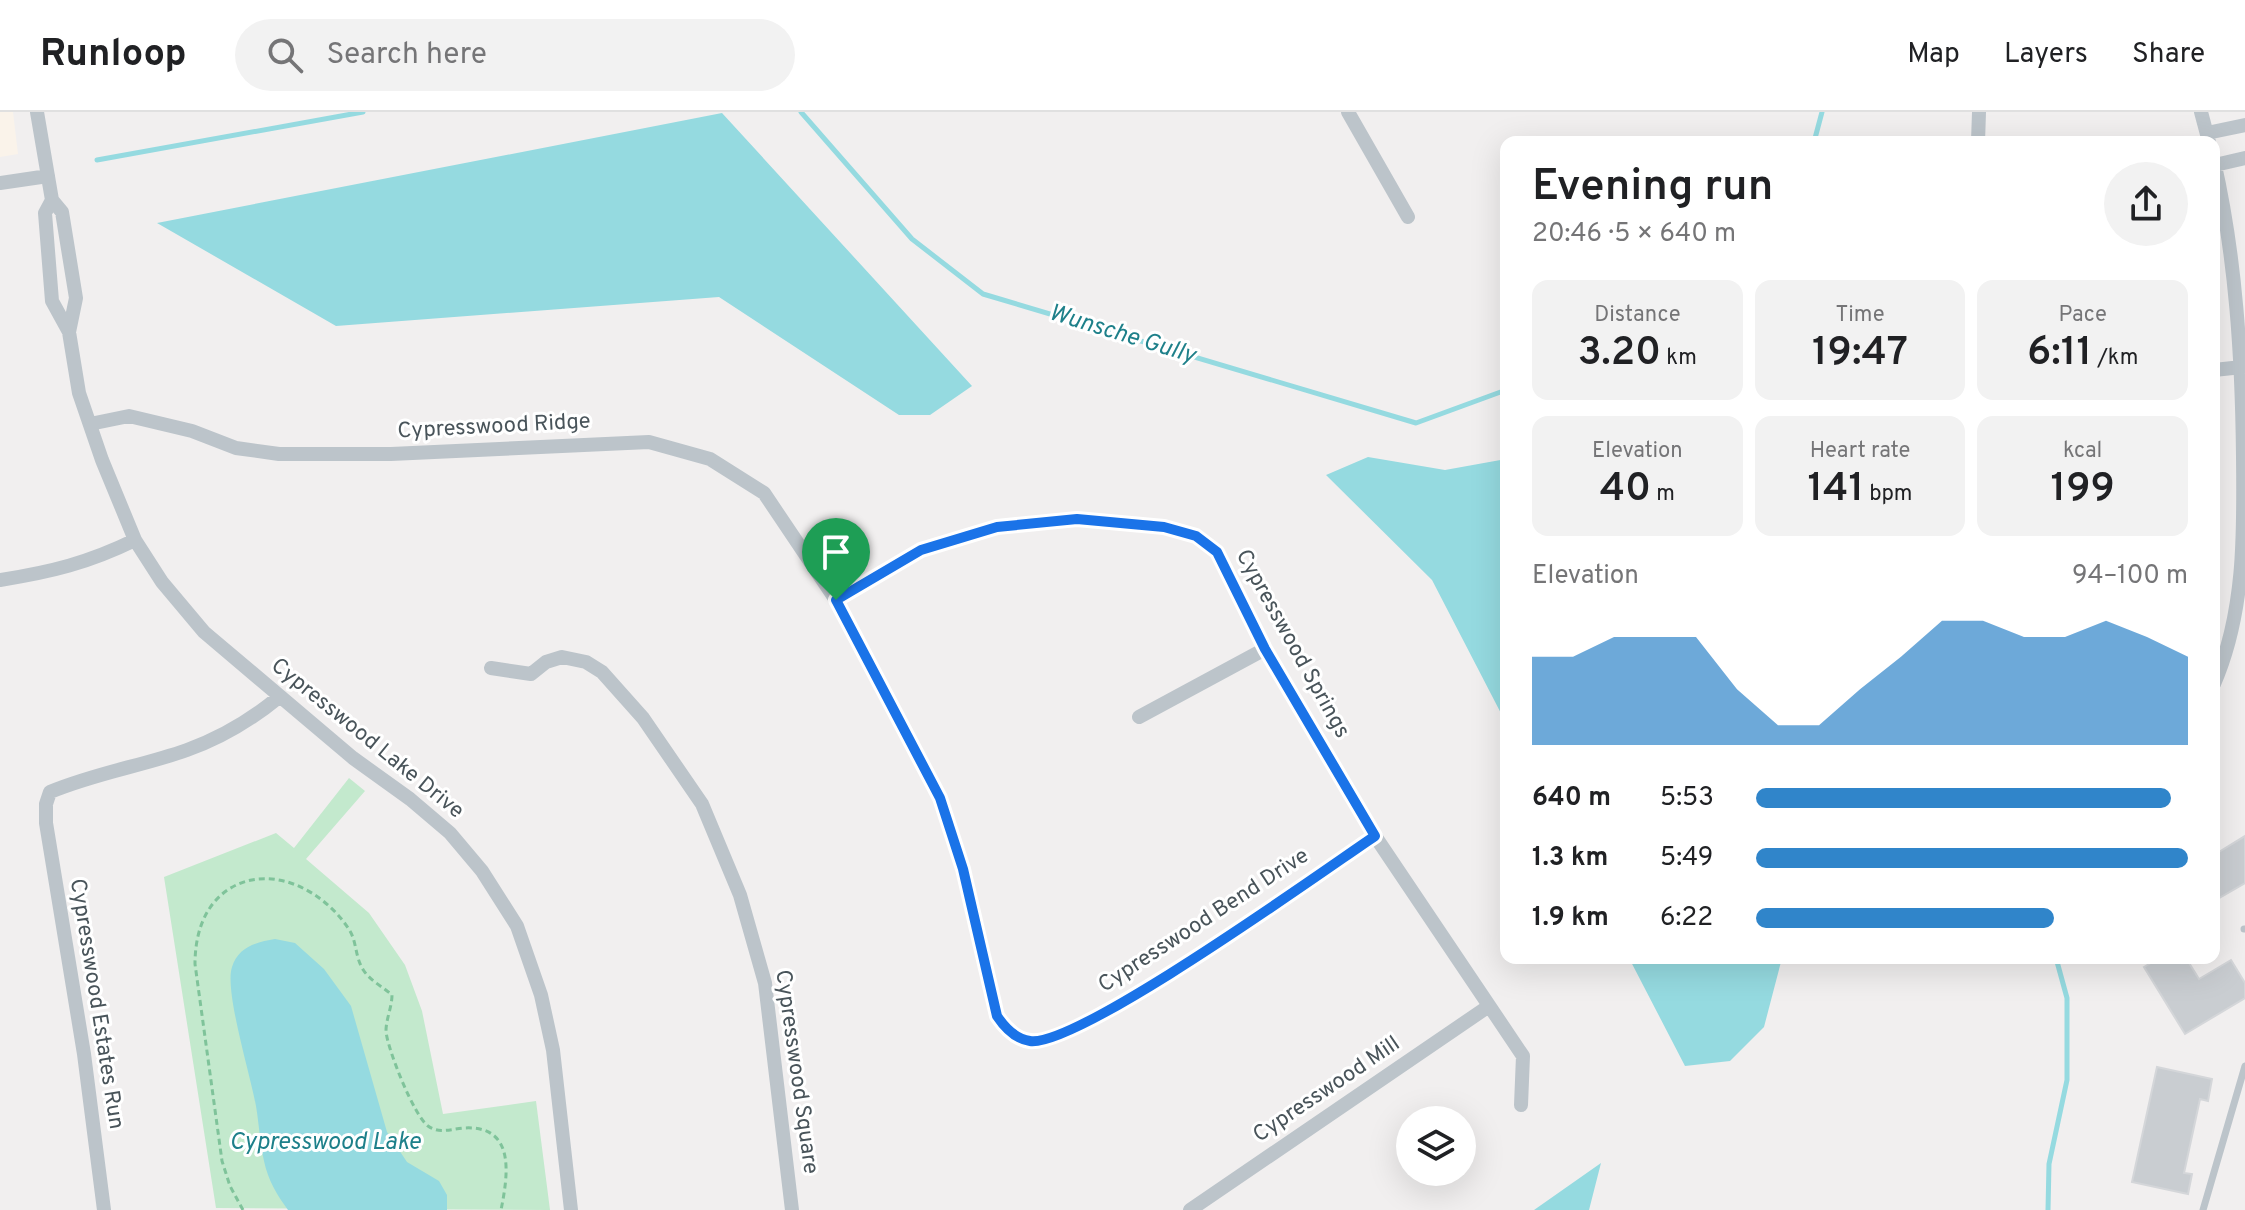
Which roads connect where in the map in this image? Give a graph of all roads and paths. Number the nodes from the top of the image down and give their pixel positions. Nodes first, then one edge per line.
1 (37, 112) edge
2 (1348, 112) edge
3 (1979, 112) edge
4 (2201, 112) edge
5 (2245, 125) edge
6 (1978, 136) edge
7 (2207, 136) edge
8 (2214, 136) edge
9 (2245, 158) edge
10 (2220, 162) edge
11 (48, 176) junction
12 (0, 183) edge
13 (2220, 199) edge
14 (52, 200) junction
15 (1408, 217) dead end
16 (71, 266) junction
17 (51, 269) junction
18 (69, 332) junction
19 (2242, 367) junction
20 (2220, 369) edge
21 (90, 424) junction
22 (135, 540) junction
23 (0, 580) edge
24 (836, 600) junction
25 (1265, 649) junction
26 (491, 668) dead end
27 (2220, 668) edge
28 (279, 697) junction
29 (1139, 717) dead end
30 (1375, 836) junction
31 (1489, 1006) junction
32 (1008, 1031) joint
33 (2245, 1066) edge
34 (1521, 1105) dead end
35 (104, 1210) edge
36 (243, 1210) edge
37 (501, 1210) edge
38 (571, 1210) edge
39 (792, 1210) edge
40 (1190, 1210) edge
41 (2203, 1210) edge

1 - 11 street, Cypresswood Lake Drive
2 - 15 street
3 - 6 street
4 - 7 street
5 - 8 street
9 - 10 street
11 - 12 street
11 - 14 street, Cypresswood Lake Drive
13 - 19 street
14 - 16 street, Cypresswood Lake Drive
14 - 17 street, Cypresswood Lake Drive
16 - 17 street
16 - 18 street, Cypresswood Lake Drive
17 - 18 street, Cypresswood Lake Drive
18 - 21 street, Cypresswood Lake Drive
19 - 20 street
19 - 27 street
21 - 22 street, Cypresswood Lake Drive
21 - 24 street, Cypresswood Ridge
22 - 23 street
22 - 28 street, Cypresswood Lake Drive
24 - 25 street, Cypresswood Springs
24 - 32 street, Cypresswood Ridge
25 - 29 street
25 - 30 street, Cypresswood Springs
26 - 39 street, Cypresswood Square
28 - 35 street, Cypresswood Estates Run
28 - 38 street, Cypresswood Lake Drive
30 - 31 street, Cypresswood Springs
30 - 32 street, Cypresswood Bend Drive
31 - 34 street, Cypresswood Springs
31 - 40 street, Cypresswood Mill
33 - 41 lane
36 - 37 path

